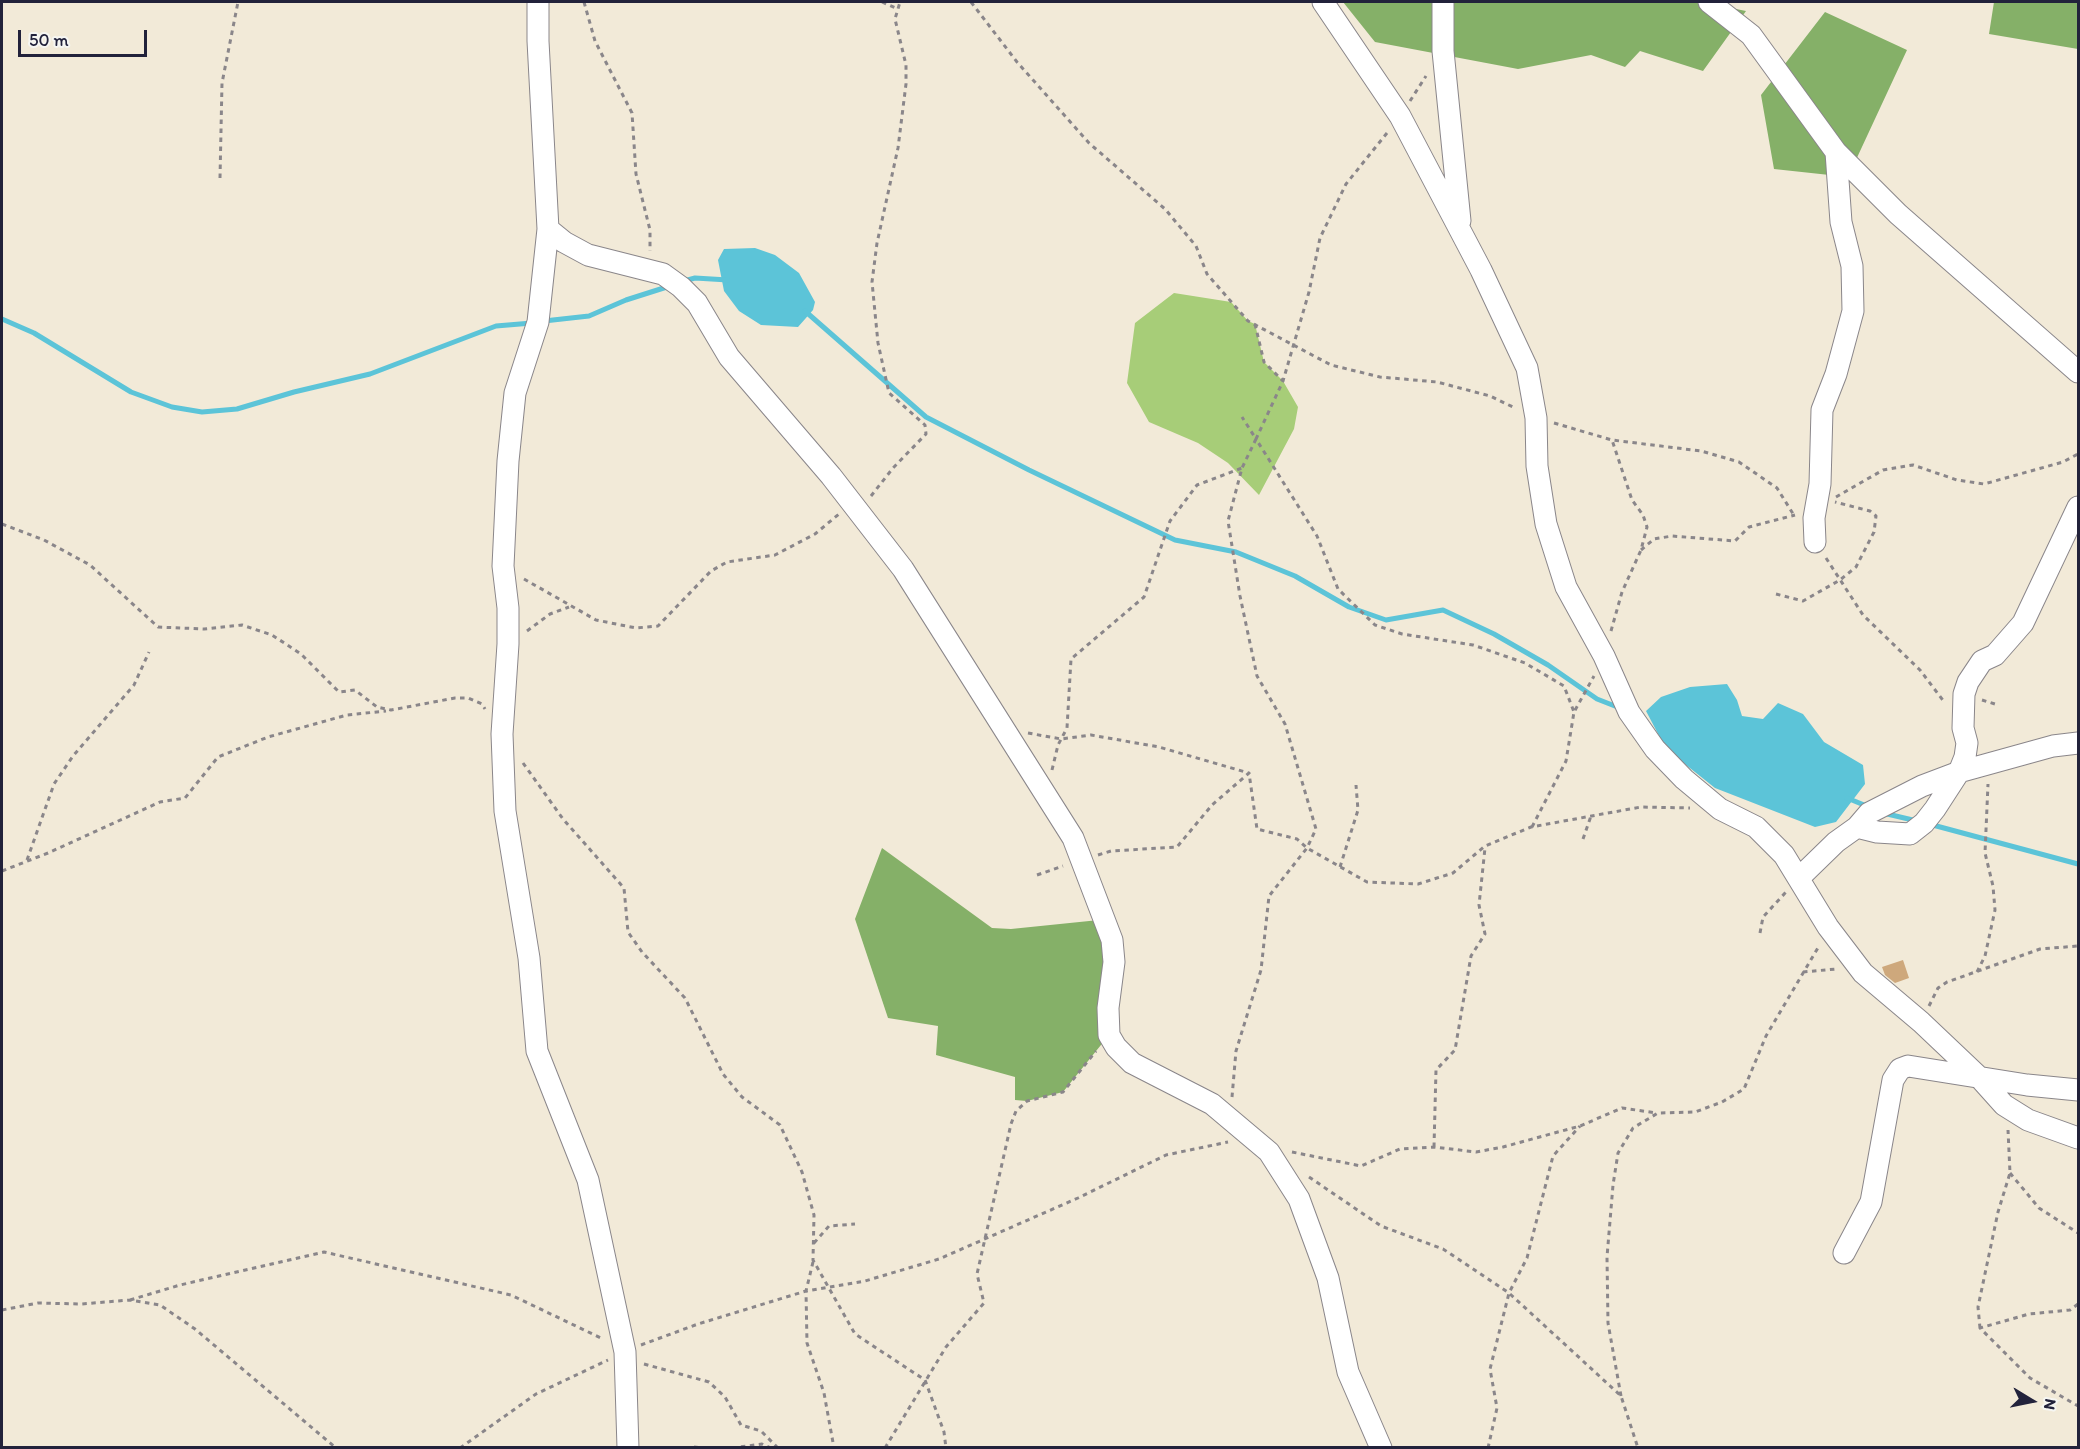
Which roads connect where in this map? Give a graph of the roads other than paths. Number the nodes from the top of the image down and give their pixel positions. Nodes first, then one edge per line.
1 (538, 2) edge
2 (1323, 2) edge
3 (1443, 2) edge
4 (1709, 2) edge
5 (1836, 152) junction
6 (548, 229) junction
7 (1461, 231) junction
8 (2079, 372) edge
9 (2079, 507) edge
10 (1815, 542) dead end
11 (2079, 743) edge
12 (1959, 772) junction
13 (1857, 827) junction
14 (1800, 878) junction
15 (1978, 1076) junction
16 (2079, 1090) edge
17 (2079, 1138) edge
18 (1844, 1253) dead end
19 (627, 1448) edge
20 (1381, 1448) edge

1 - 6 street
2 - 7 street
3 - 7 street
4 - 5 street
5 - 8 street
5 - 10 street
6 - 19 street
6 - 20 street
7 - 14 street
9 - 12 street
11 - 12 street
12 - 13 street
12 - 13 street
13 - 14 street
14 - 15 street
15 - 16 street
15 - 17 street
15 - 18 street

